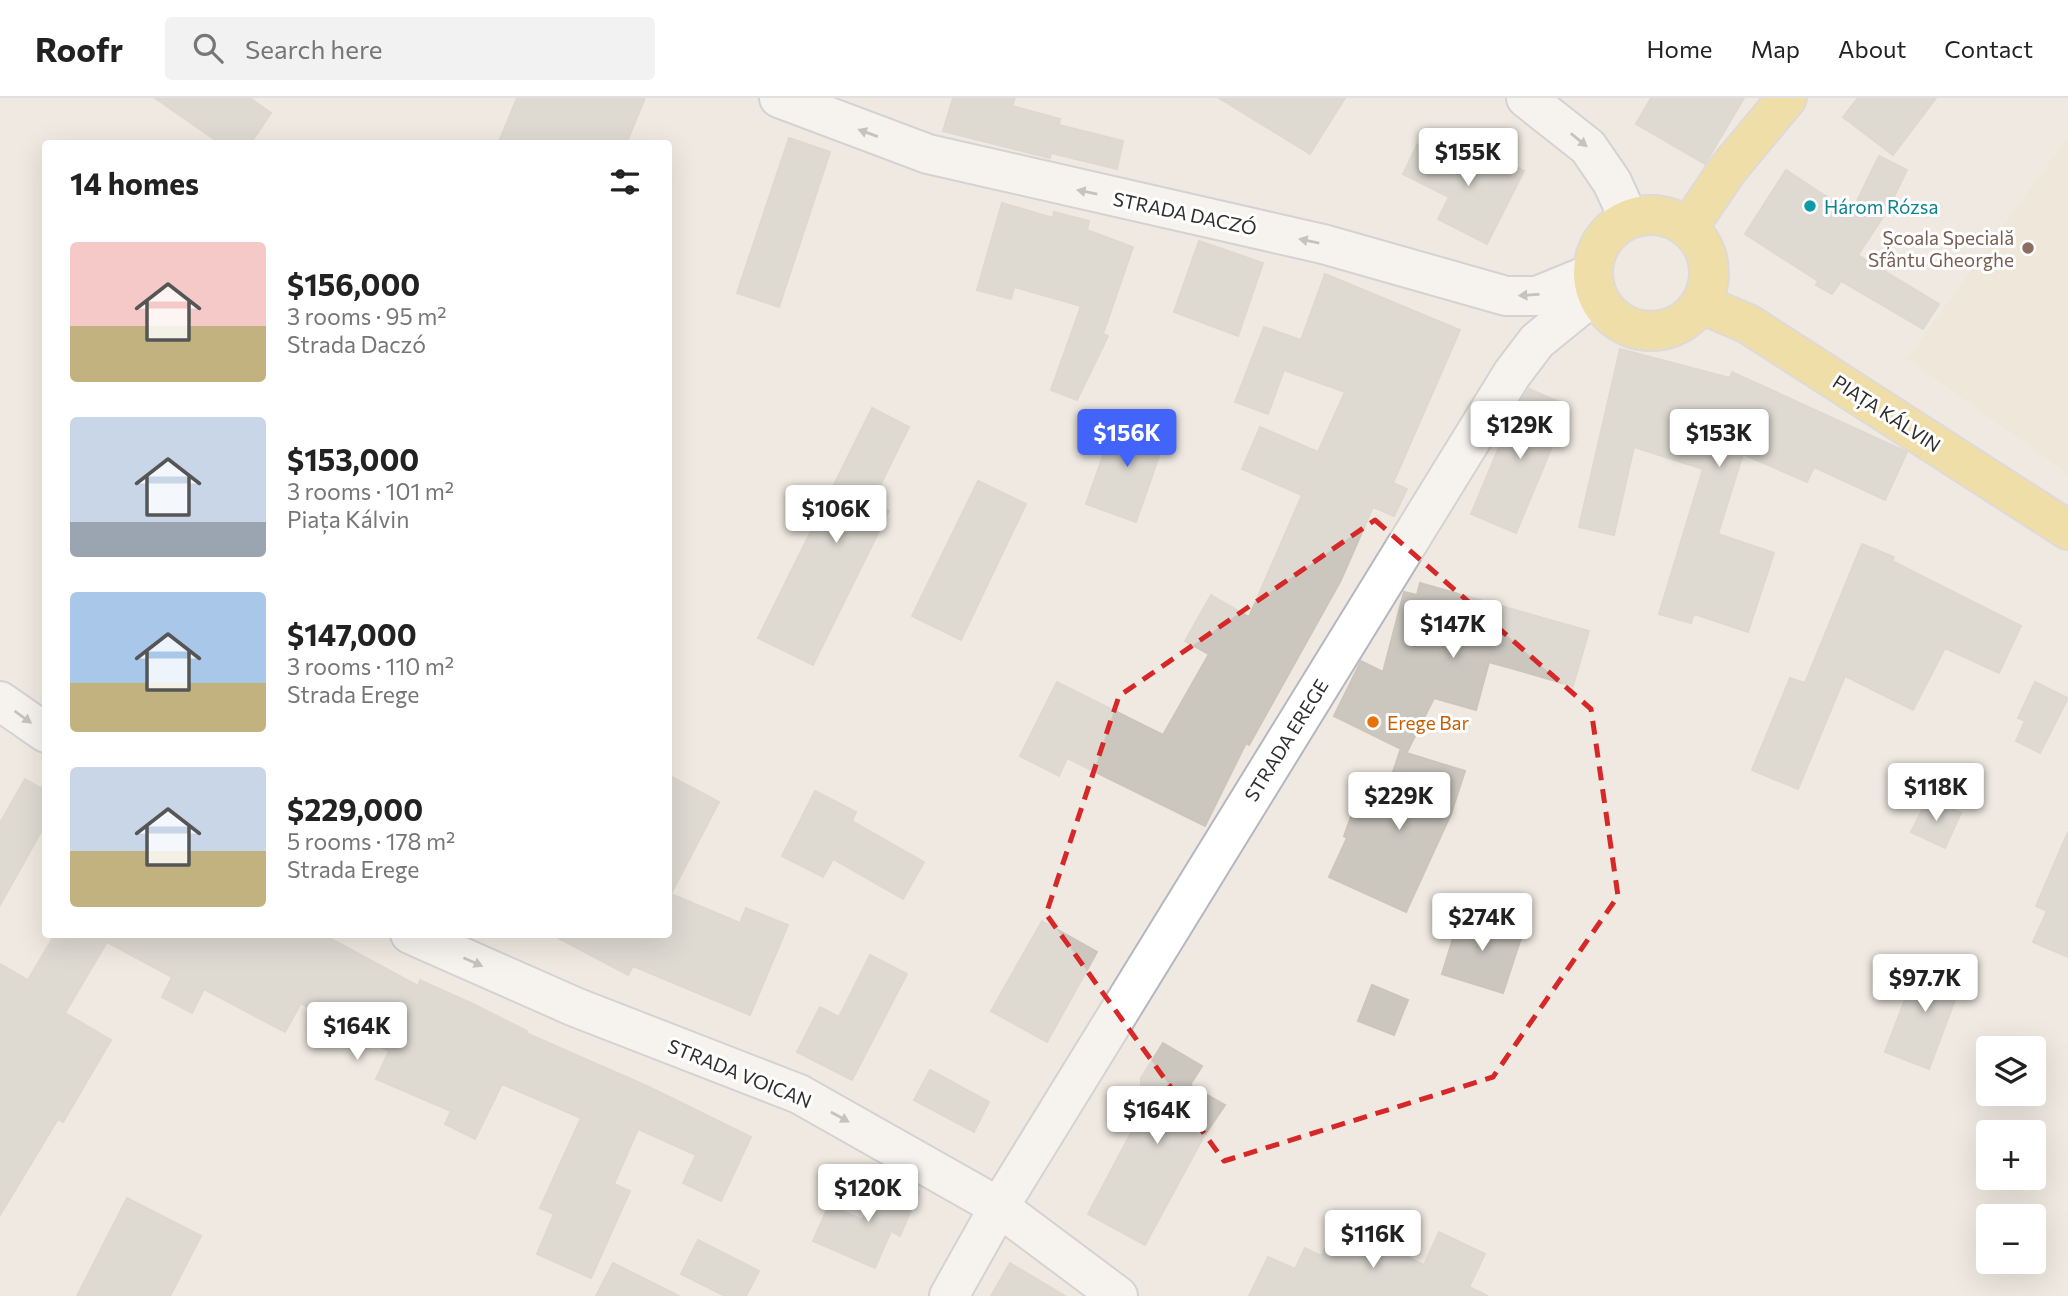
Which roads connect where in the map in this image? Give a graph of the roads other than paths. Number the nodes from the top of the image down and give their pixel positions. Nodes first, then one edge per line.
1 (779, 98) edge
2 (1526, 98) edge
3 (1787, 98) edge
4 (1629, 219) junction
5 (1688, 228) junction
6 (1594, 283) junction
7 (1701, 304) junction
8 (2068, 530) edge
9 (0, 701) edge
10 (42, 730) edge
11 (419, 938) edge
12 (999, 1206) junction
13 (949, 1296) edge
14 (1118, 1296) edge

6 -> 1 street, STRADA DACZÓ
2 -> 4 street
3 - 5 main road
4 - 5 main road
4 - 6 main road
5 - 7 main road
6 - 7 main road
6 - 12 street, STRADA EREGE
7 - 8 main road, PIAȚA KÁLVIN
9 -> 10 street
11 -> 12 street, STRADA VOICAN
12 - 13 street, STRADA EREGE
12 - 14 street, STRADA VOICAN

